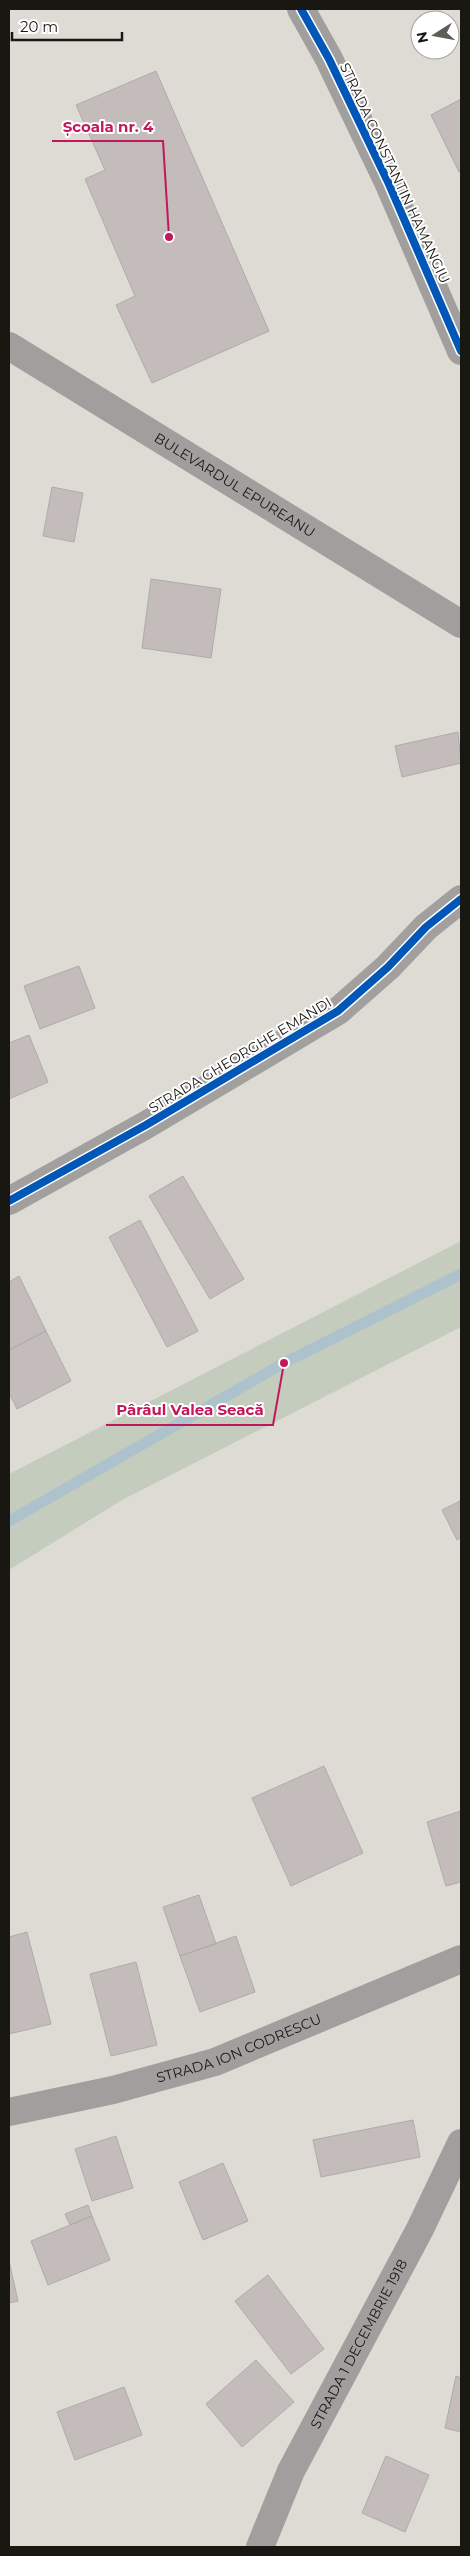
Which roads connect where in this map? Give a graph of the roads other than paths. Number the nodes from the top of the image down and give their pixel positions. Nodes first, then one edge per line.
1 (301, 9) edge
2 (9, 346) edge
3 (461, 351) edge
4 (461, 624) edge
5 (461, 899) edge
6 (9, 1200) edge
7 (461, 1959) edge
8 (9, 2112) edge
9 (461, 2143) edge
10 (260, 2547) edge

1 - 3 main road, STRADA CONSTANTIN HAMANGIU
2 - 4 main road, BULEVARDUL EPUREANU
5 - 6 street, STRADA GHEORGHE EMANDI
7 - 8 main road, STRADA ION CODRESCU
9 - 10 main road, STRADA 1 DECEMBRIE 1918

